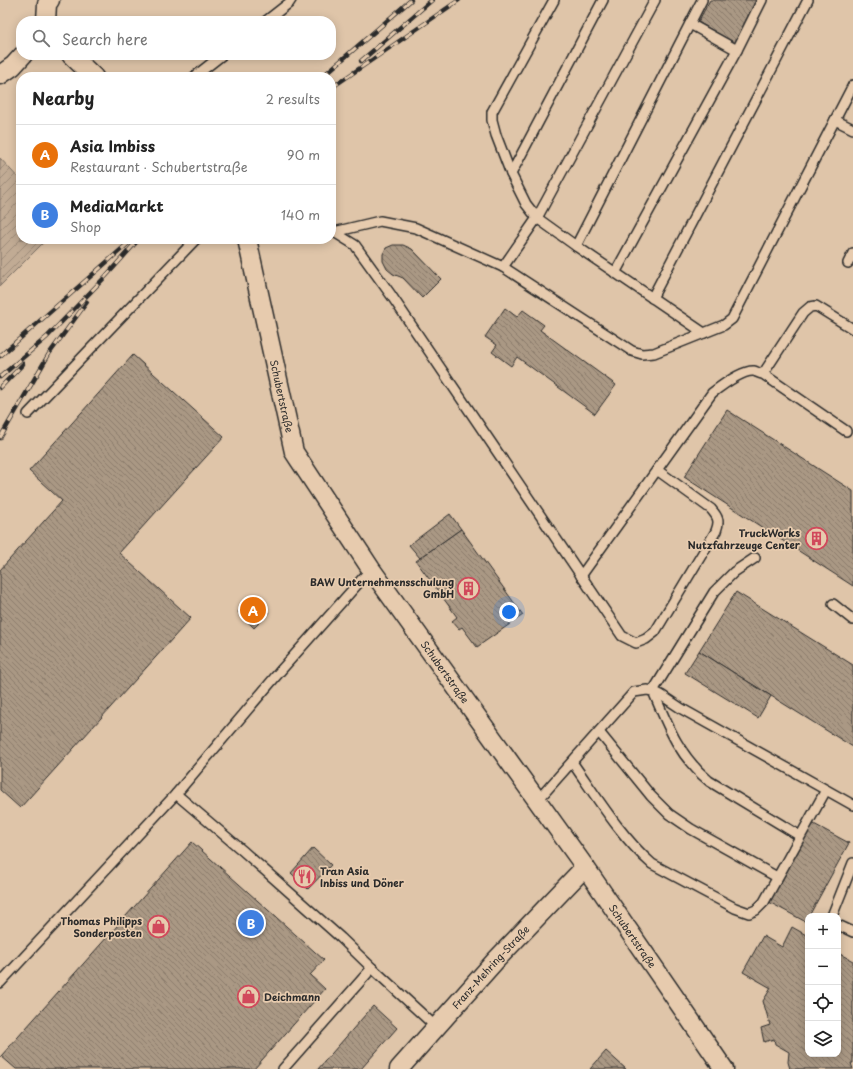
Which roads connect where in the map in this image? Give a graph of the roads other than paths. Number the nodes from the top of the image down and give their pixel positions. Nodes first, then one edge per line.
1 (50, 0) edge
2 (291, 0) edge
3 (554, 0) edge
4 (603, 0) edge
5 (655, 0) edge
6 (702, 0) edge
7 (762, 0) edge
8 (808, 0) edge
9 (46, 16) edge
10 (272, 16) edge
11 (690, 24) junction
12 (737, 50) junction
13 (18, 60) edge
14 (76, 60) edge
15 (216, 60) edge
16 (89, 72) edge
17 (200, 72) edge
18 (0, 75) edge
19 (853, 85) edge
20 (835, 120) junction
21 (853, 129) edge
22 (511, 174) junction
23 (537, 218) junction
24 (336, 231) edge
25 (336, 234) edge
26 (191, 244) edge
27 (248, 244) edge
28 (576, 246) junction
29 (853, 253) edge
30 (848, 263) dead end
31 (503, 267) junction
32 (615, 273) junction
33 (652, 298) junction
34 (853, 329) edge
35 (704, 333) junction
36 (763, 374) junction
37 (28, 414) dead end
38 (846, 431) dead end
39 (657, 470) junction
40 (756, 558) dead end
41 (371, 569) junction
42 (581, 576) junction
43 (833, 604) dead end
44 (853, 620) edge
45 (653, 692) junction
46 (599, 732) junction
47 (572, 762) junction
48 (826, 790) junction
49 (176, 794) junction
50 (537, 801) junction
51 (853, 805) edge
52 (800, 836) junction
53 (853, 863) edge
54 (585, 867) junction
55 (851, 875) edge
56 (778, 877) junction
57 (833, 913) edge
58 (841, 926) edge
59 (853, 932) edge
60 (372, 968) junction
61 (0, 983) edge
62 (436, 1027) junction
63 (283, 1069) edge
64 (399, 1069) edge
65 (724, 1069) edge

1 - 9 street
2 - 10 lane
3 - 22 lane
4 - 22 lane
5 - 23 lane
6 - 11 lane
7 - 12 lane
8 - 33 lane
11 - 12 lane
11 - 28 lane
12 - 32 lane
13 - 18 street
14 - 16 street
15 - 17 lane
19 - 20 lane
20 - 21 lane
20 - 35 lane
22 - 23 lane
23 - 28 lane
23 - 31 lane
24 - 31 lane
25 - 42 lane
26 - 37 lane
27 - 41 street, Schubertstraße
28 - 32 lane
29 - 30 lane
31 - 35 lane
32 - 33 lane
33 - 35 lane
34 - 36 lane
36 - 38 lane
36 - 39 lane
39 - 42 lane
39 - 42 lane
40 - 45 lane
41 - 49 lane
41 - 50 street, Schubertstraße
43 - 44 lane
45 - 46 lane
45 - 48 lane
45 - 52 lane
46 - 47 lane
46 - 56 lane
47 - 50 lane
47 - 56 lane
48 - 51 lane
48 - 52 lane
49 - 60 lane
49 - 61 lane
50 - 54 street, Schubertstraße
52 - 56 lane
53 - 55 lane
54 - 62 street, Franz-Mehring-Straße
54 - 65 street, Schubertstraße
55 - 57 lane
58 - 59 lane
60 - 62 lane
60 - 63 lane
62 - 64 street, Franz-Mehring-Straße

